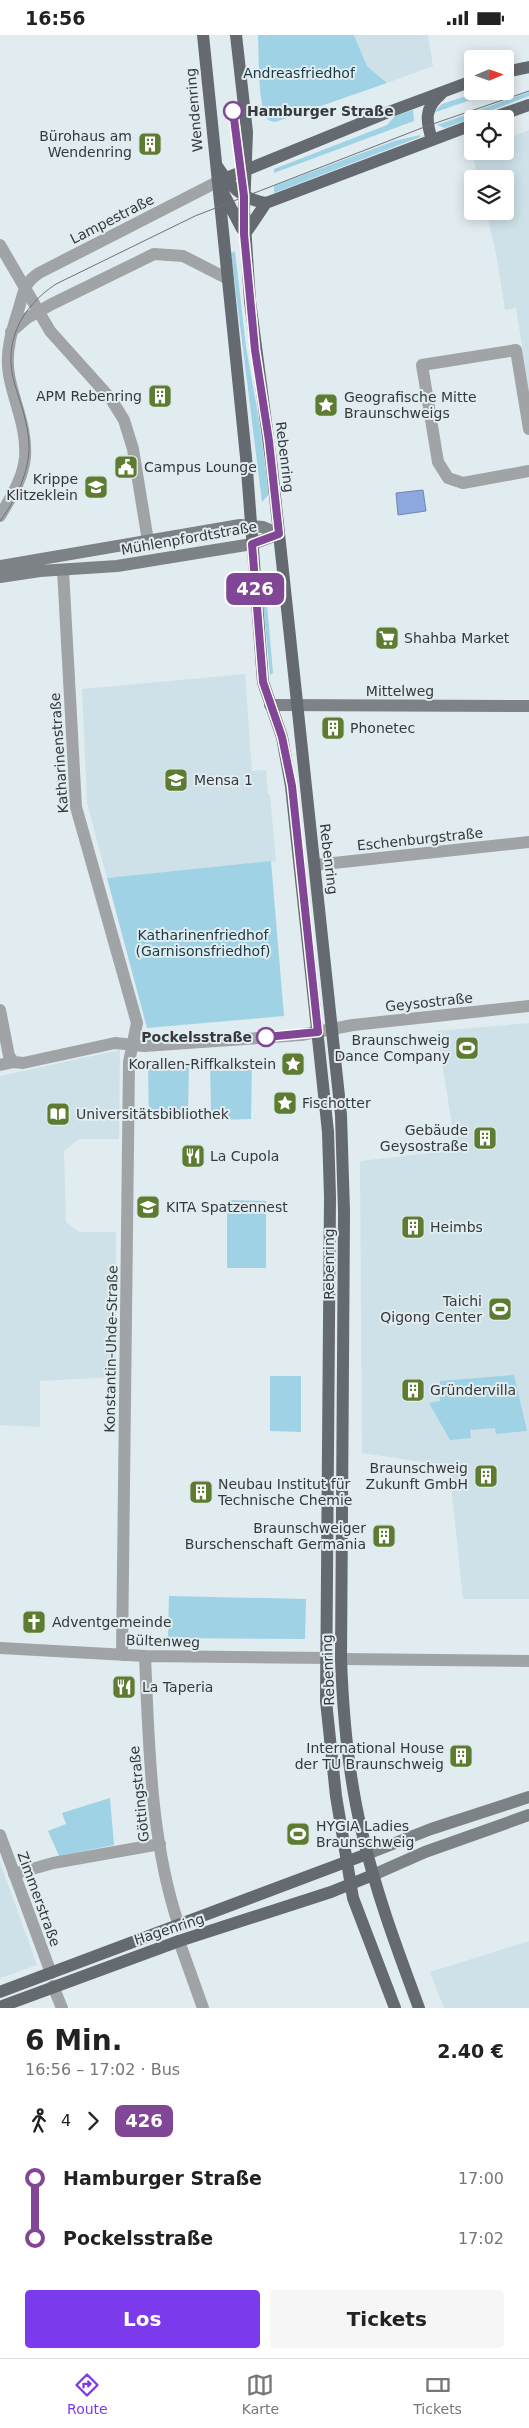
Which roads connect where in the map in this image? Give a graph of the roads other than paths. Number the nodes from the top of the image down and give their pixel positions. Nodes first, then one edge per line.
1 (203, 35) edge
2 (236, 35) edge
3 (529, 67) edge
4 (514, 70) edge
5 (464, 84) edge
6 (443, 92) junction
7 (529, 105) edge
8 (514, 110) edge
9 (464, 128) edge
10 (432, 140) junction
11 (247, 169) junction
12 (221, 181) junction
13 (244, 196) junction
14 (266, 203) junction
15 (234, 214) junction
16 (221, 221) junction
17 (244, 234) junction
18 (0, 245) edge
19 (228, 279) junction
20 (25, 288) junction
21 (38, 312) junction
22 (11, 332) junction
23 (529, 429) edge
24 (529, 471) edge
25 (0, 516) edge
26 (251, 525) junction
27 (279, 534) junction
28 (148, 541) junction
29 (252, 544) junction
30 (0, 567) edge
31 (63, 570) junction
32 (0, 577) edge
33 (270, 705) junction
34 (296, 705) junction
35 (529, 706) edge
36 (529, 842) edge
37 (315, 865) junction
38 (529, 1006) edge
39 (0, 1010) edge
40 (333, 1029) junction
41 (318, 1032) junction
42 (134, 1045) junction
43 (14, 1062) junction
44 (0, 1065) edge
45 (0, 1648) edge
46 (122, 1655) junction
47 (144, 1656) junction
48 (325, 1658) junction
49 (341, 1659) junction
50 (529, 1661) edge
51 (529, 1797) edge
52 (529, 1815) edge
53 (0, 1835) edge
54 (160, 1844) junction
55 (368, 1854) junction
56 (346, 1863) junction
57 (14, 1874) junction
58 (373, 1875) junction
59 (350, 1885) junction
60 (179, 1926) junction
61 (179, 1941) junction
62 (52, 1980) junction
63 (0, 1992) edge
64 (0, 2007) edge
65 (62, 2008) edge
66 (203, 2008) edge
67 (395, 2008) edge
68 (419, 2008) edge

1 - 12 main road, Wendenring
2 - 11 main road
3 - 4 main road
5 - 6 main road
6 - 10 main road
6 - 11 main road
7 - 8 main road
9 - 10 main road
10 - 14 main road
11 - 12 main road
11 - 13 main road, Rebenring
12 - 13 main road
12 - 15 main road
12 - 16 main road, Rebenring
12 - 20 street, Lampestraße
13 - 14 main road
13 - 17 main road, Rebenring
14 - 17 main road
15 - 16 main road
15 - 17 main road
16 - 19 main road, Rebenring
17 - 27 main road, Rebenring
18 - 20 street
19 - 21 street
19 - 26 main road, Rebenring
20 - 21 street
20 - 22 street
21 - 22 street
21 - 28 street
22 - 25 street
23 - 24 street
26 - 27 main road, Mühlenpfordtstraße
26 - 28 main road, Mühlenpfordtstraße
26 - 29 main road, Rebenring
27 - 29 main road, Mühlenpfordtstraße
27 - 34 main road, Rebenring
28 - 30 main road, Mühlenpfordtstraße
29 - 31 main road, Mühlenpfordtstraße
29 - 33 main road, Rebenring
31 - 32 main road, Mühlenpfordtstraße
31 - 42 street, Katharinenstraße
33 - 34 main road, Mittelweg
33 - 41 main road, Rebenring
34 - 35 main road, Mittelweg
34 - 37 main road, Rebenring
36 - 37 street, Eschenburgstraße
37 - 40 main road, Rebenring
38 - 40 street, Geysostraße
39 - 43 street
40 - 41 street, Geysostraße
40 - 49 main road, Rebenring
41 - 42 street
41 - 48 main road, Rebenring
42 - 43 street
42 - 46 street, Konstantin-Uhde-Straße
43 - 44 street
45 - 46 street, Bültenweg
46 - 47 street, Bültenweg
47 - 48 street, Bültenweg
47 - 54 street, Göttingstraße
48 - 56 main road, Rebenring
49 - 50 street
49 - 55 main road, Rebenring
51 - 55 main road
52 - 58 main road
53 - 57 street, Zimmerstraße
54 - 57 street
54 - 60 street, Göttingstraße
55 - 56 main road, Hagenring
55 - 58 main road, Rebenring
56 - 59 main road, Rebenring
56 - 60 main road, Hagenring
57 - 62 street, Zimmerstraße
58 - 59 main road, Hagenring
58 - 68 main road, Rebenring
59 - 61 main road, Hagenring
59 - 67 main road, Rebenring
60 - 62 main road, Hagenring
61 - 62 main road, Hagenring
61 - 66 street
62 - 63 main road, Hagenring
62 - 64 main road, Hagenring
62 - 65 street, Zimmerstraße

